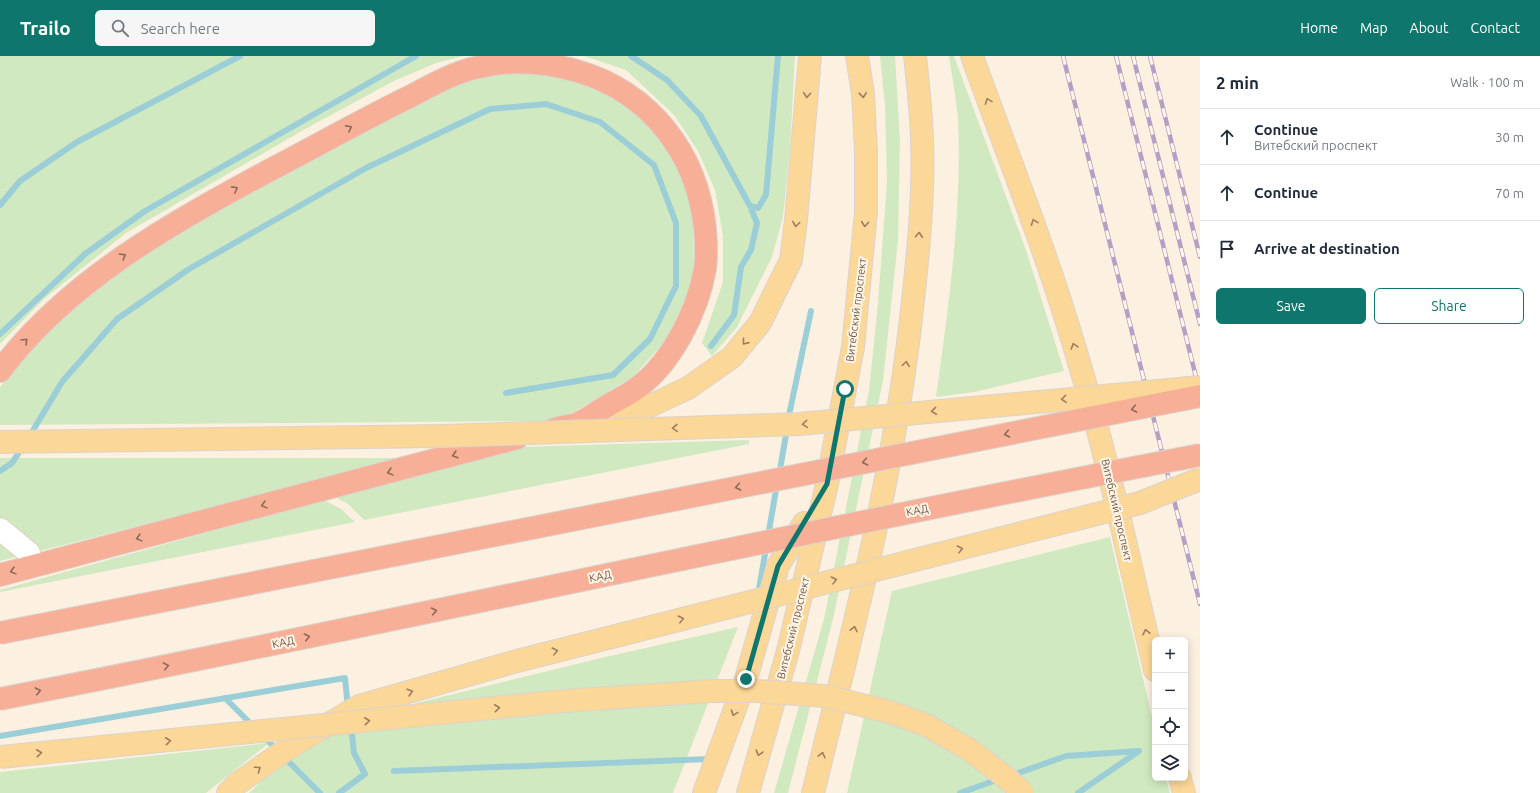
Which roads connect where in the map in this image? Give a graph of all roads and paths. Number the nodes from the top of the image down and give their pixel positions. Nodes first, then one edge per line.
1 (810, 56) edge
2 (857, 56) edge
3 (915, 56) edge
4 (972, 56) edge
5 (0, 371) edge
6 (1200, 387) edge
7 (1200, 396) edge
8 (576, 424) junction
9 (0, 442) edge
10 (1200, 455) edge
11 (1200, 479) edge
12 (827, 484) junction
13 (0, 529) edge
14 (29, 553) dead end
15 (0, 575) edge
16 (0, 632) edge
17 (1152, 657) edge
18 (0, 699) edge
19 (0, 757) edge
20 (1181, 781) edge
21 (228, 793) edge
22 (704, 793) edge
23 (748, 793) edge
24 (813, 793) edge
25 (1023, 793) edge
26 (1184, 793) edge

1 -> 8 main road
2 -> 12 main road, Витебский проспект
24 -> 3 main road
17 -> 4 main road, Витебский проспект
5 -> 8 highway
6 -> 9 main road, bridge
7 -> 16 highway, bridge
8 -> 15 highway
18 -> 10 highway, КАД, bridge
21 -> 11 main road, bridge
12 -> 22 main road
12 -> 23 main road, Витебский проспект
13 - 14 lane
19 -> 25 main road, bridge
20 - 26 main road

